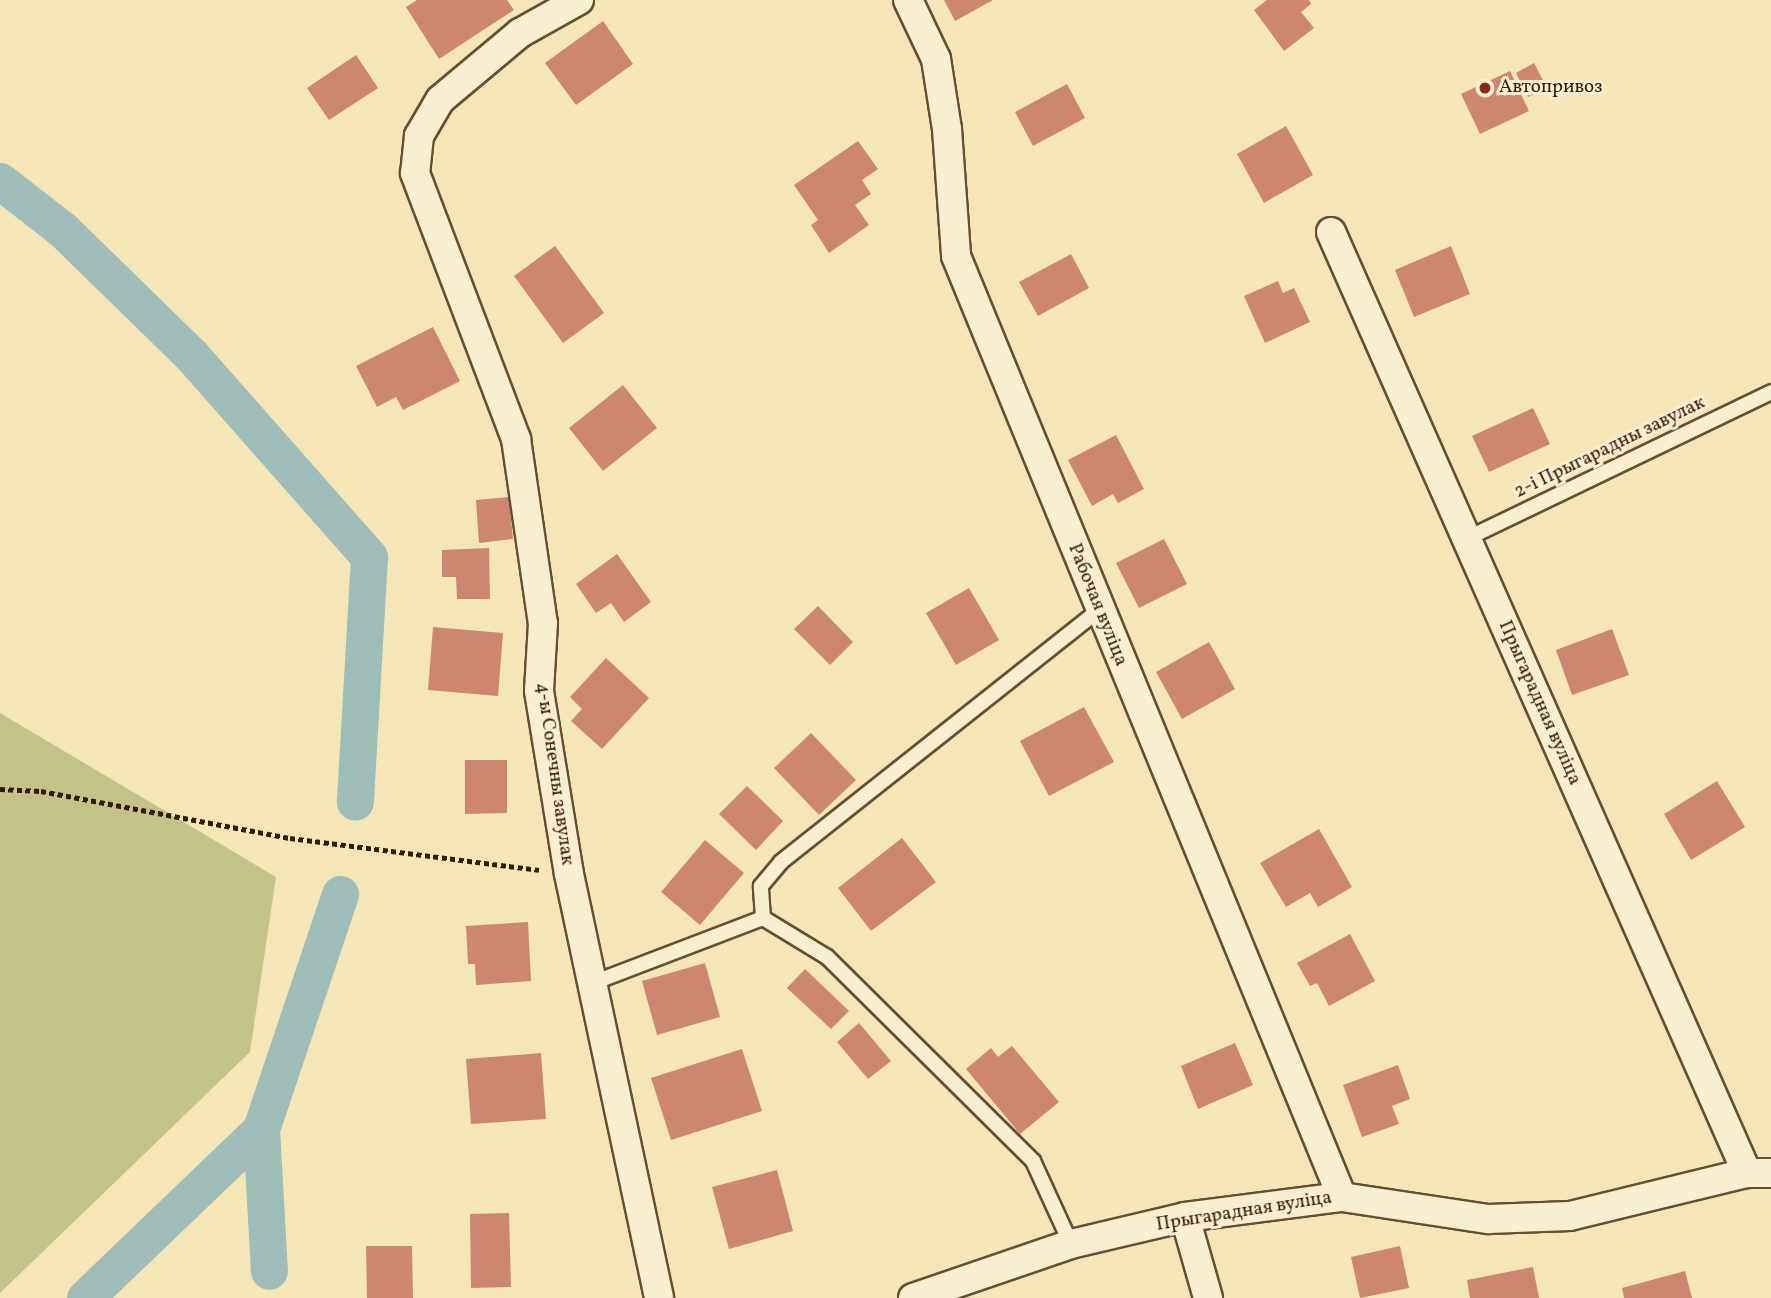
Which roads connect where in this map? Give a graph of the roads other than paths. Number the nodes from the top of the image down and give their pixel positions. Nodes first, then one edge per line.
1 (579, 0) edge
2 (908, 0) edge
3 (1331, 232) dead end
4 (1771, 392) edge
5 (1466, 539) junction
6 (1099, 610) junction
7 (763, 918) junction
8 (590, 984) junction
9 (1759, 1173) edge
10 (1342, 1197) junction
11 (1185, 1217) junction
12 (1071, 1244) junction
13 (659, 1298) edge
14 (913, 1298) edge
15 (1208, 1298) edge

1 - 8 street, 4-ы Сонечны завулак
2 - 6 street, Рабочая вуліца
3 - 5 street, Прыгарадная вуліца
4 - 5 lane, 2-і Прыгарадны завулак
5 - 9 street, Прыгарадная вуліца
6 - 7 lane
6 - 10 street, Рабочая вуліца
7 - 8 lane
7 - 12 lane
8 - 13 street, 4-ы Сонечны завулак
9 - 10 street, Прыгарадная вуліца
10 - 11 street, Прыгарадная вуліца
11 - 12 street, Прыгарадная вуліца
11 - 15 street
12 - 14 street, Прыгарадная вуліца

